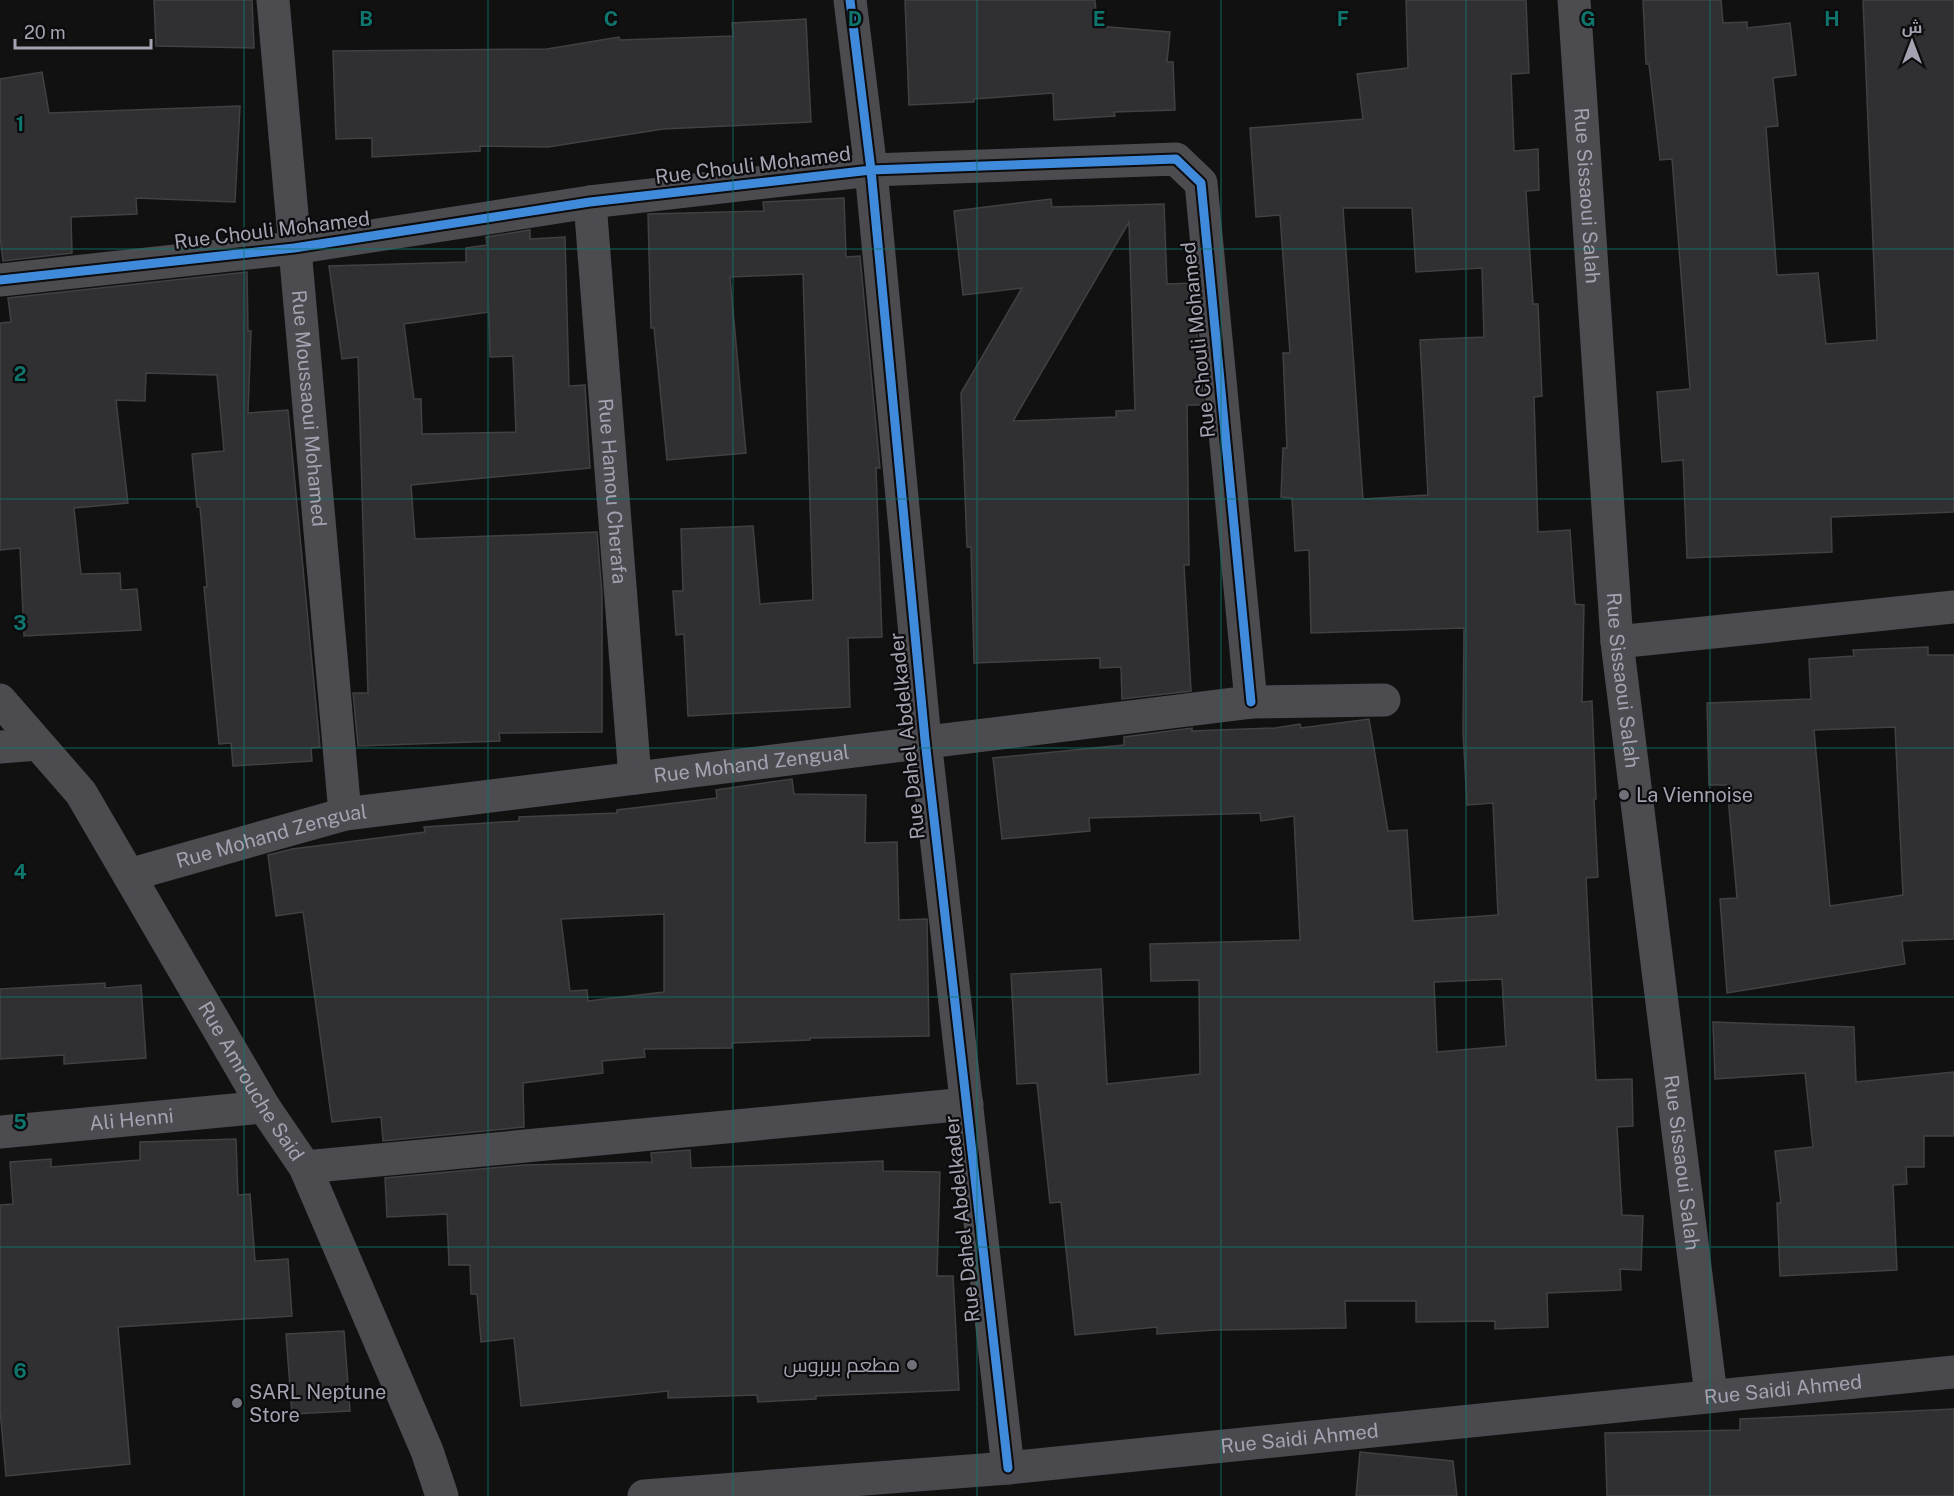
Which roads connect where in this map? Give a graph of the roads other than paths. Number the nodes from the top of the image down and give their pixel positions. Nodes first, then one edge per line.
1 (273, 0) edge
2 (850, 0) edge
3 (1574, 0) edge
4 (871, 170) junction
5 (590, 202) junction
6 (294, 248) junction
7 (0, 280) edge
8 (1954, 607) edge
9 (1617, 642) junction
10 (0, 700) edge
11 (1384, 700) dead end
12 (1251, 702) junction
13 (925, 740) junction
14 (38, 744) junction
15 (0, 747) edge
16 (635, 778) junction
17 (345, 814) junction
18 (129, 875) junction
19 (967, 1104) junction
20 (264, 1107) junction
21 (0, 1132) edge
22 (305, 1167) junction
23 (1954, 1372) edge
24 (1711, 1395) junction
25 (1008, 1468) junction
26 (442, 1496) edge
27 (644, 1496) edge

1 - 6 street, Rue Moussaoui Mohamed
2 - 4 street, Rue Dahel Abdelkader
3 - 9 street, Rue Sissaoui Salah
4 - 5 street, Rue Chouli Mohamed
4 - 12 street, Rue Chouli Mohamed
4 - 13 street, Rue Dahel Abdelkader
5 - 6 street, Rue Chouli Mohamed
5 - 16 street, Rue Hamou Cherafa
6 - 7 street, Rue Chouli Mohamed
6 - 17 street, Rue Moussaoui Mohamed
8 - 9 street
9 - 24 street, Rue Sissaoui Salah
10 - 14 street, Rue Amrouche Said
11 - 12 street, Rue Mohand Zengual
12 - 13 street, Rue Mohand Zengual
13 - 16 street, Rue Mohand Zengual
13 - 19 street, Rue Dahel Abdelkader
14 - 15 street
14 - 18 street, Rue Amrouche Said
16 - 17 street, Rue Mohand Zengual
17 - 18 street, Rue Mohand Zengual
18 - 20 street, Rue Amrouche Said
19 - 22 street
19 - 25 street, Rue Dahel Abdelkader
20 - 21 street, Ali Henni
20 - 22 street, Rue Amrouche Said
22 - 26 street, Rue Amrouche Said
23 - 24 street, Rue Saidi Ahmed
24 - 25 street, Rue Saidi Ahmed
25 - 27 street, Rue Saidi Ahmed

